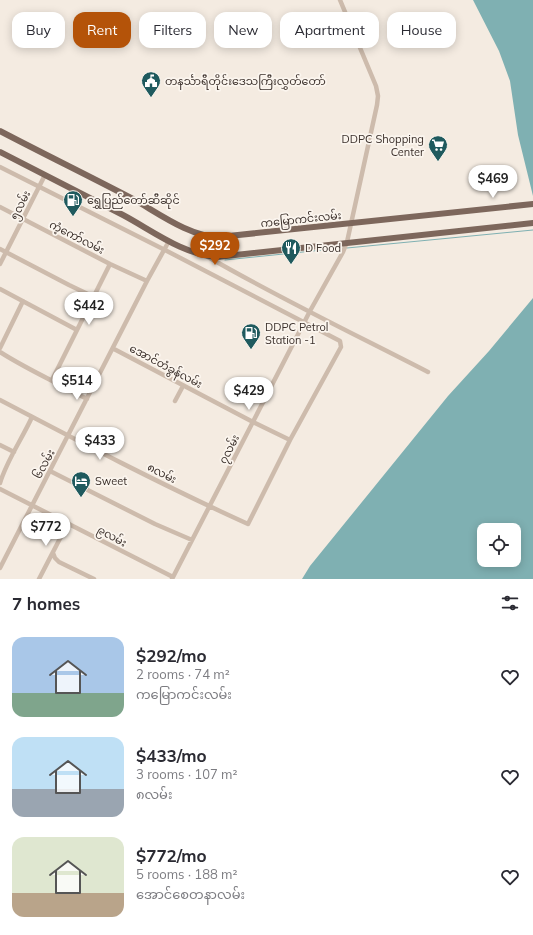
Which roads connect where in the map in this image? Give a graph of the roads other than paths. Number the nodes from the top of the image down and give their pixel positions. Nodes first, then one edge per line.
1 (340, 0) edge
2 (0, 131) edge
3 (0, 152) edge
4 (0, 167) edge
5 (45, 175) junction
6 (40, 187) junction
7 (533, 204) edge
8 (0, 207) edge
9 (23, 219) junction
10 (351, 223) junction
11 (533, 223) edge
12 (170, 241) junction
13 (347, 242) junction
14 (0, 249) edge
15 (165, 250) junction
16 (6, 252) junction
17 (207, 256) junction
18 (0, 264) edge
19 (110, 264) junction
20 (147, 281) junction
21 (0, 289) edge
22 (94, 297) junction
23 (23, 301) junction
24 (310, 311) junction
25 (304, 323) junction
26 (77, 330) junction
27 (0, 348) edge
28 (114, 349) junction
29 (0, 352) edge
30 (428, 372) dead end
31 (52, 380) junction
32 (183, 386) junction
33 (87, 399) junction
34 (0, 400) edge
35 (176, 401) dead end
36 (32, 417) junction
37 (252, 422) junction
38 (69, 436) junction
39 (290, 440) junction
40 (0, 444) edge
41 (14, 452) junction
42 (50, 471) junction
43 (0, 483) edge
44 (0, 489) edge
45 (33, 505) junction
46 (209, 507) junction
47 (68, 523) junction
48 (192, 540) junction
49 (53, 553) junction
50 (0, 568) edge
51 (84, 577) edge
52 (172, 578) edge
53 (39, 579) edge
54 (94, 579) edge

1 - 10 street, ၇လမ်း
2 - 10 main road, ကမြောကင်းလမ်း
3 - 5 main road
4 - 6 street
5 - 6 street, ၅လမ်း
5 - 12 main road
6 - 9 street, ၅လမ်း
6 - 15 street
7 - 10 main road, ကမြောကင်းလမ်း
8 - 9 street, ကံ့ကော်လမ်း
9 - 16 street, ၅လမ်း
9 - 19 street, ကံ့ကော်လမ်း
10 - 13 street, ၇လမ်း
11 - 13 main road
12 - 15 street, ၆လမ်း
12 - 17 main road
13 - 17 main road
13 - 24 street, ၇လမ်း
14 - 16 street
15 - 20 street, ၆လမ်း
15 - 25 street
16 - 18 street, ၅လမ်း
16 - 22 street
17 - 24 street
19 - 20 street, ကံ့ကော်လမ်း
19 - 22 street
20 - 28 street, ၆လမ်း
21 - 23 street
22 - 26 street
23 - 26 street
23 - 27 street
24 - 25 street, ၇လမ်း
24 - 30 street
25 - 37 street, ၇လမ်း
25 - 39 street
26 - 31 street
28 - 32 street, အောင်တံခွန်လမ်း
28 - 33 street, ၆လမ်း
29 - 31 street
31 - 33 street
32 - 35 street
32 - 37 street, အောင်တံခွန်လမ်း
33 - 38 street, ၆လမ်း
34 - 36 street, ၈လမ်း
36 - 38 street, ၈လမ်း
36 - 41 street
37 - 39 street, အောင်တံခွန်လမ်း
37 - 46 street, ၇လမ်း
38 - 42 street, ၆လမ်း
38 - 46 street, ၈လမ်း
39 - 46 street, ၈လမ်း
40 - 41 street
41 - 43 street
42 - 45 street, ၆လမ်း
42 - 48 street
44 - 45 street, ၉လမ်း
45 - 47 street, ၉လမ်း
45 - 50 street, ၆လမ်း
46 - 48 street, ၇လမ်း
47 - 49 street
47 - 52 street, ၉လမ်း
48 - 52 street, ၇လမ်း
49 - 51 street
49 - 53 street
51 - 54 street

